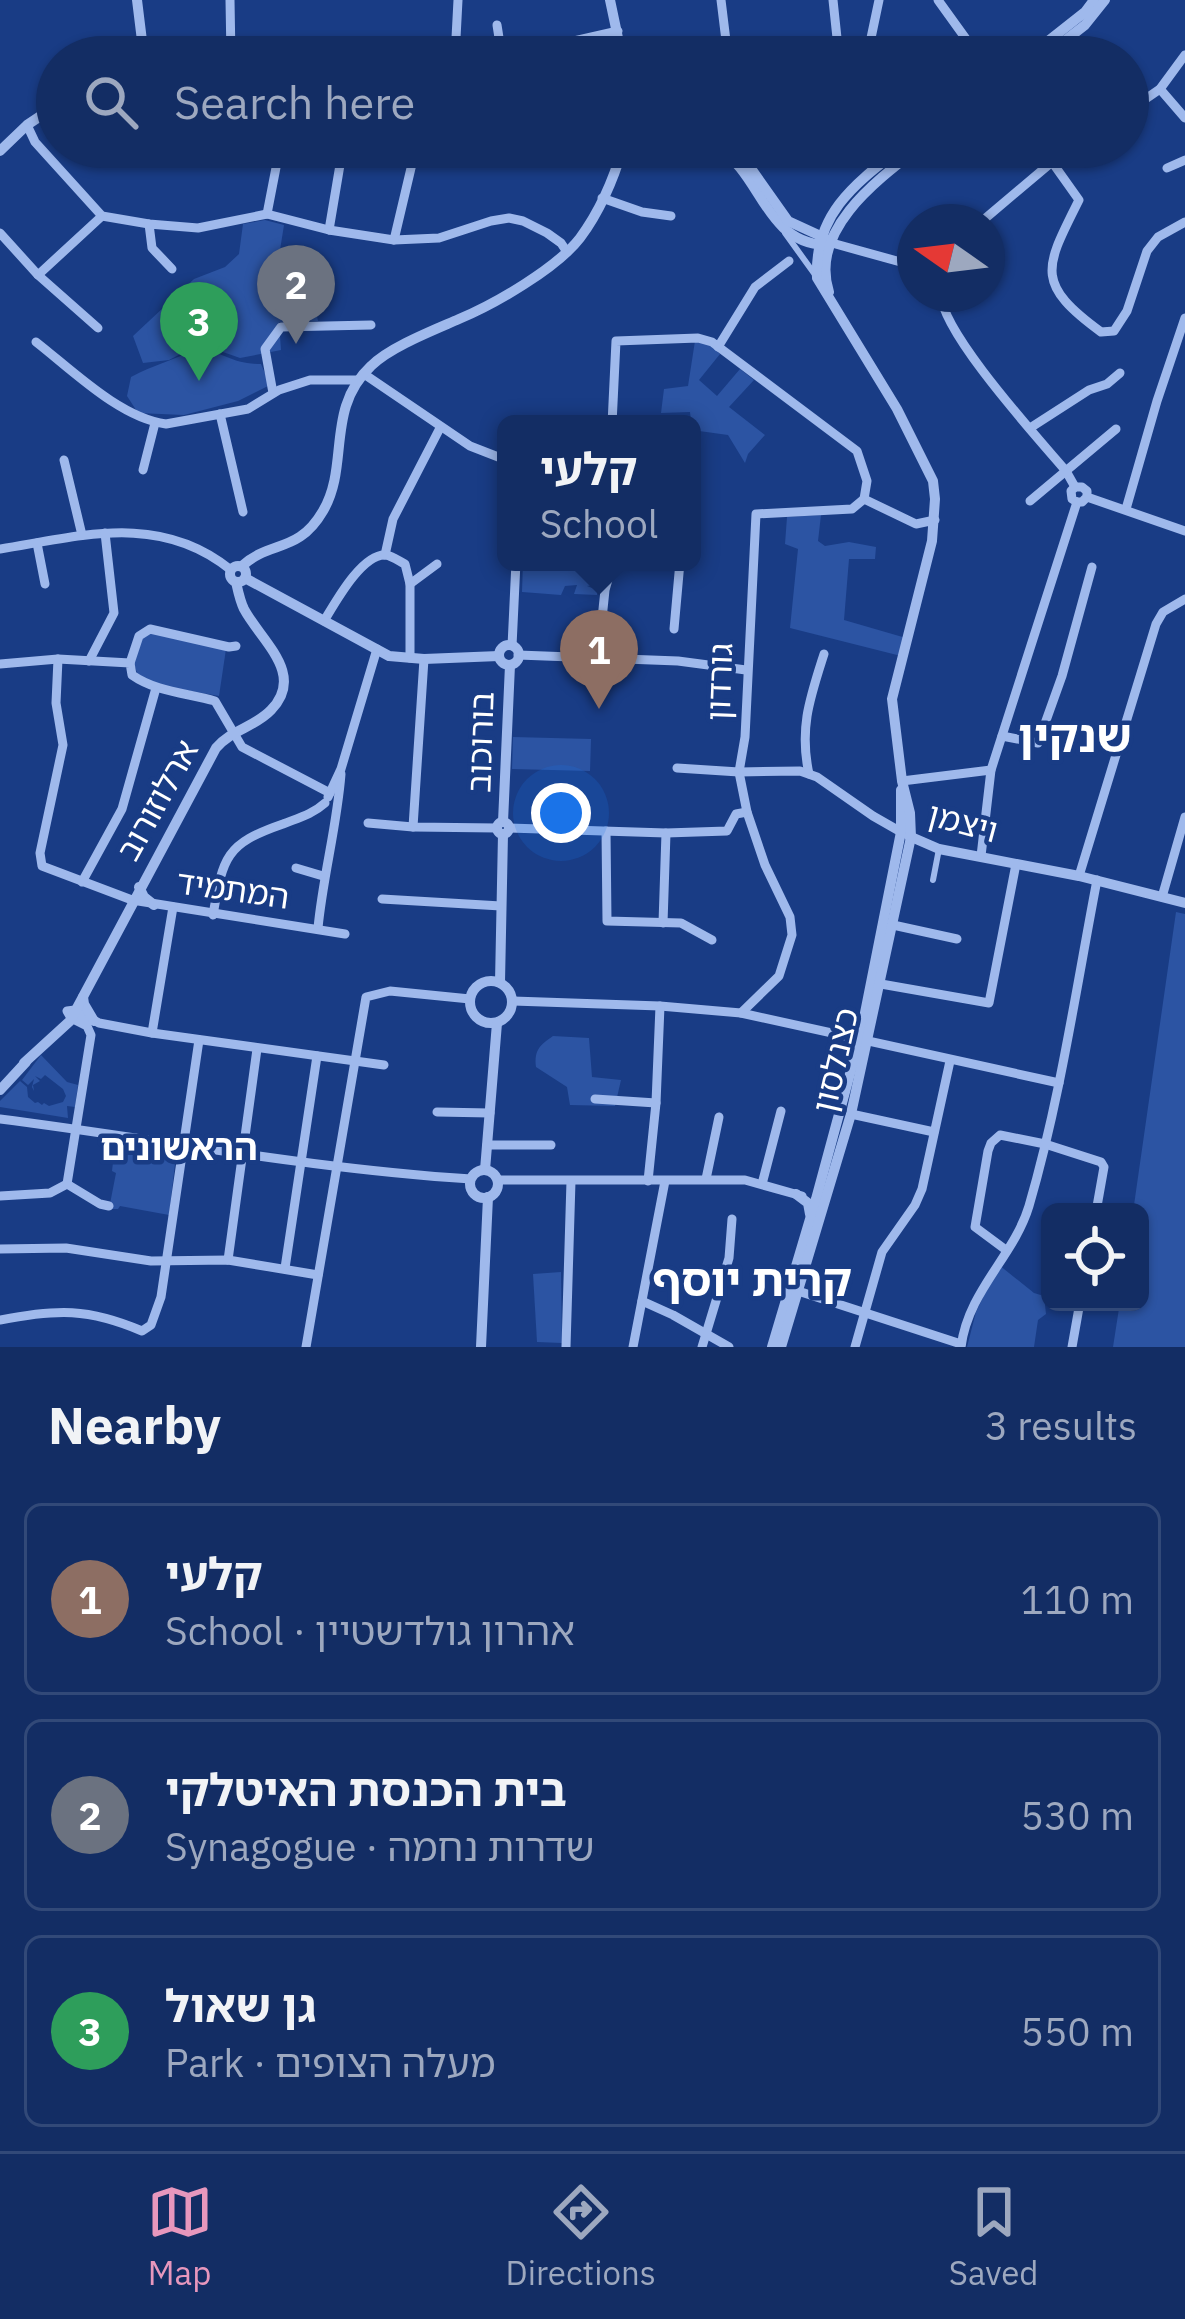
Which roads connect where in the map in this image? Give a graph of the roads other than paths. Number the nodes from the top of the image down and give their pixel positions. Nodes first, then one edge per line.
1 (136, 0) edge
2 (230, 0) edge
3 (458, 0) edge
4 (610, 0) edge
5 (721, 0) edge
6 (833, 0) edge
7 (879, 0) edge
8 (938, 0) edge
9 (1093, 0) edge
10 (1106, 0) edge
11 (497, 25) dead end
12 (618, 31) junction
13 (140, 36) edge
14 (231, 36) edge
15 (455, 36) edge
16 (499, 36) edge
17 (593, 36) edge
18 (619, 36) edge
19 (725, 36) edge
20 (837, 36) edge
21 (871, 36) edge
22 (964, 36) edge
23 (1055, 36) edge
24 (1071, 36) edge
25 (1185, 55) edge
26 (1160, 89) junction
27 (1149, 97) edge
28 (1185, 118) edge
29 (36, 119) edge
30 (28, 125) junction
31 (36, 143) edge
32 (0, 152) edge
33 (1185, 160) edge
34 (59, 168) edge
35 (276, 168) edge
36 (339, 168) edge
37 (411, 168) edge
38 (616, 168) edge
39 (739, 168) edge
40 (752, 168) edge
41 (878, 168) edge
42 (893, 168) edge
43 (1045, 168) edge
44 (1056, 168) edge
45 (1167, 168) dead end
46 (604, 195) junction
47 (1002, 204) edge
48 (267, 214) junction
49 (102, 216) junction
50 (671, 216) dead end
51 (1185, 222) edge
52 (148, 224) junction
53 (329, 230) junction
54 (783, 230) junction
55 (0, 232) edge
56 (394, 240) junction
57 (824, 242) junction
58 (567, 252) junction
59 (789, 261) dead end
60 (897, 261) edge
61 (172, 269) dead end
62 (38, 275) junction
63 (817, 278) junction
64 (832, 301) junction
65 (944, 312) edge
66 (1185, 318) edge
67 (371, 325) dead end
68 (98, 328) dead end
69 (36, 342) dead end
70 (718, 347) junction
71 (1120, 373) dead end
72 (361, 377) junction
73 (273, 394) junction
74 (220, 414) junction
75 (612, 415) edge
76 (155, 422) junction
77 (440, 428) junction
78 (1030, 428) junction
79 (1116, 429) dead end
80 (497, 456) edge
81 (64, 460) dead end
82 (143, 470) dead end
83 (1066, 471) junction
84 (864, 499) junction
85 (1082, 500) junction
86 (1030, 501) dead end
87 (1126, 509) junction
88 (243, 512) dead end
89 (934, 520) junction
90 (916, 524) junction
91 (1185, 531) edge
92 (105, 533) junction
93 (82, 535) junction
94 (932, 541) junction
95 (37, 543) junction
96 (0, 549) edge
97 (385, 555) junction
98 (437, 564) dead end
99 (1092, 567) dead end
100 (515, 571) edge
101 (611, 571) edge
102 (679, 571) edge
103 (239, 574) junction
104 (45, 584) dead end
105 (410, 584) junction
106 (1185, 599) edge
107 (324, 620) junction
108 (674, 629) dead end
109 (236, 646) dead end
110 (377, 649) junction
111 (824, 654) dead end
112 (514, 655) junction
113 (598, 657) junction
114 (58, 659) junction
115 (417, 659) junction
116 (89, 661) junction
117 (130, 663) junction
118 (0, 664) edge
119 (746, 670) junction
120 (156, 688) junction
121 (232, 733) junction
122 (1002, 736) junction
123 (676, 768) dead end
124 (341, 769) junction
125 (991, 770) junction
126 (739, 772) junction
127 (809, 774) junction
128 (902, 781) junction
129 (327, 798) junction
130 (338, 810) junction
131 (747, 812) junction
132 (1184, 822) edge
133 (368, 823) dead end
134 (413, 827) junction
135 (503, 828) junction
136 (606, 830) junction
137 (666, 833) junction
138 (906, 834) junction
139 (939, 849) junction
140 (977, 851) junction
141 (1016, 864) junction
142 (296, 868) dead end
143 (323, 876) junction
144 (1079, 876) junction
145 (933, 880) dead end
146 (1097, 880) junction
147 (82, 882) junction
148 (139, 887) junction
149 (1162, 897) junction
150 (382, 899) dead end
151 (132, 900) junction
152 (1185, 903) edge
153 (154, 904) junction
154 (501, 906) junction
155 (173, 907) junction
156 (213, 915) junction
157 (663, 923) junction
158 (893, 925) junction
159 (318, 928) junction
160 (346, 934) dead end
161 (112, 939) junction
162 (957, 939) dead end
163 (712, 940) dead end
164 (500, 982) junction
165 (881, 984) junction
166 (84, 994) junction
167 (470, 999) junction
168 (513, 1001) junction
169 (660, 1006) junction
170 (741, 1012) junction
171 (71, 1013) junction
172 (96, 1022) junction
173 (497, 1023) junction
174 (152, 1033) junction
175 (91, 1035) junction
176 (199, 1040) junction
177 (864, 1041) junction
178 (257, 1049) junction
179 (317, 1056) junction
180 (355, 1060) junction
181 (950, 1061) junction
182 (384, 1065) dead end
183 (1058, 1083) junction
184 (1, 1090) edge
185 (595, 1099) dead end
186 (656, 1103) junction
187 (781, 1111) dead end
188 (436, 1112) dead end
189 (490, 1113) junction
190 (851, 1114) junction
191 (719, 1117) dead end
192 (0, 1119) edge
193 (75, 1129) junction
194 (934, 1132) junction
195 (183, 1143) junction
196 (1045, 1144) junction
197 (487, 1145) junction
198 (551, 1145) dead end
199 (243, 1153) junction
200 (300, 1162) junction
201 (335, 1168) junction
202 (485, 1170) junction
203 (471, 1178) junction
204 (706, 1179) junction
205 (497, 1180) junction
206 (571, 1181) junction
207 (648, 1181) junction
208 (664, 1181) junction
209 (67, 1184) junction
210 (762, 1184) junction
211 (796, 1194) junction
212 (0, 1196) edge
213 (488, 1197) junction
214 (822, 1199) junction
215 (1098, 1203) edge
216 (109, 1206) dead end
217 (810, 1218) junction
218 (732, 1219) dead end
219 (0, 1249) edge
220 (1006, 1250) junction
221 (166, 1260) junction
222 (228, 1260) junction
223 (285, 1268) junction
224 (318, 1274) junction
225 (798, 1291) junction
226 (642, 1301) junction
227 (1078, 1311) edge
228 (865, 1313) junction
229 (0, 1320) edge
230 (707, 1334) junction
231 (961, 1346) edge
232 (307, 1347) edge
233 (481, 1347) edge
234 (566, 1347) edge
235 (632, 1347) edge
236 (702, 1347) edge
237 (729, 1347) edge
238 (772, 1347) edge
239 (781, 1347) edge
240 (855, 1347) edge
241 (1072, 1347) edge

1 - 13 street
2 - 14 street
3 - 15 street
4 - 12 street
5 - 19 street
6 - 20 street
7 - 21 street
8 - 22 street
9 - 23 street
10 - 24 street
11 - 16 street
12 - 17 street
12 - 18 street
25 - 26 street
26 - 27 street
26 - 28 street
29 - 30 street
30 - 31 street
30 - 32 street
33 - 45 street
34 - 49 street
35 - 48 street
36 - 53 street
37 - 56 street
38 - 46 street
39 - 54 street
40 - 57 street
41 - 57 street
42 - 57 street
43 - 47 street
44 - 51 street
46 - 50 street
46 - 58 street
48 - 52 street
48 - 53 street
49 - 52 street
49 - 62 street
52 - 61 street
53 - 56 street
54 - 57 street
54 - 63 street
55 - 62 street
56 - 58 street
57 - 60 street
57 - 63 street
57 - 64 street
58 - 72 street
59 - 70 street
62 - 68 street
63 - 64 street, כצנלסון
64 - 89 street, כצנלסון
65 - 78 street
66 - 87 street
67 - 73 street
69 - 76 street
70 - 75 street
70 - 84 street
71 - 78 street
72 - 73 street
72 - 77 street
72 - 103 street
73 - 74 street
74 - 76 street
74 - 88 street
76 - 82 street
77 - 80 street
77 - 97 street
78 - 83 street
79 - 83 street
81 - 93 street
83 - 85 street
83 - 86 street
84 - 90 street
84 - 119 street, גורדון
85 - 87 street
85 - 122 street
87 - 91 street
89 - 90 street
89 - 94 street, כצנלסון
90 - 94 street
92 - 93 street
92 - 103 street
92 - 116 street
93 - 95 street
94 - 128 street, כצנלסון
95 - 96 street
95 - 104 street
97 - 105 street
97 - 107 street
98 - 105 street
99 - 122 street
100 - 112 street, בורוכוב
101 - 113 street
102 - 108 street
103 - 107 street
103 - 121 street, ארלוזורוב
105 - 115 street
106 - 144 street
107 - 110 street
109 - 117 street
110 - 115 street
110 - 124 street
111 - 127 street
112 - 113 street
112 - 115 street
112 - 135 street, בורוכוב
113 - 119 street
114 - 116 street
114 - 118 street
114 - 147 street, המתמיד
115 - 134 street
116 - 117 street
117 - 120 street
119 - 126 street, גורדון
120 - 121 street
120 - 147 street
121 - 129 street
121 - 148 street, ארלוזורוב
122 - 125 street
123 - 126 street
124 - 129 street
124 - 130 street
125 - 128 street
125 - 140 street
126 - 127 street
126 - 131 street, גורדון
127 - 138 street, ויצמן
128 - 138 street, כצנלסון
129 - 130 street
129 - 156 street
130 - 143 street
131 - 137 street
131 - 170 street, גורדון
132 - 149 street
133 - 134 street
134 - 135 street
135 - 136 street
135 - 154 street, בורוכוב
136 - 137 street
136 - 157 street
137 - 157 street
138 - 139 street, ויצמן
138 - 158 street, כצנלסון
138 - 177 street, כצנלסון
139 - 140 street, ויצמן
139 - 145 street
140 - 141 street, ויצמן
141 - 144 street, ויצמן
141 - 165 street
142 - 143 street
143 - 159 street
144 - 146 street, ויצמן
146 - 149 street, ויצמן
146 - 183 street
147 - 151 street, המתמיד
148 - 151 street, ארלוזורוב
148 - 153 street
149 - 152 street, ויצמן
150 - 154 street
151 - 153 street, המתמיד
151 - 161 street, ארלוזורוב
153 - 155 street, המתמיד
154 - 164 street, בורוכוב
155 - 156 street, המתמיד
155 - 174 street
156 - 159 street, המתמיד
157 - 163 street
158 - 162 street
158 - 165 street, כצנלסון
159 - 160 street, המתמיד
161 - 166 street, ארלוזורוב
161 - 171 street, ארלוזורוב
164 - 167 street
164 - 168 street
165 - 177 street, כצנלסון
166 - 171 street, ארלוזורוב
166 - 172 street
167 - 173 street
167 - 180 street
168 - 169 street
168 - 173 street
169 - 170 street
169 - 186 street
170 - 177 street
171 - 172 street
171 - 175 street
171 - 184 street, ארלוזורוב
172 - 174 street
172 - 175 street
173 - 189 street
174 - 176 street
175 - 193 street
176 - 178 street
176 - 195 street
177 - 181 street
177 - 190 street, כצנלסון
177 - 214 street, כצנלסון
178 - 179 street
178 - 199 street
179 - 180 street
179 - 200 street
180 - 182 street
180 - 201 street
181 - 183 street
181 - 194 street
183 - 196 street
185 - 186 street
186 - 207 street
187 - 210 street
188 - 189 street
189 - 197 street
190 - 194 street
190 - 214 street, כצנלסון
191 - 204 street
192 - 193 street
193 - 195 street
193 - 209 street
194 - 228 street
195 - 199 street
195 - 221 street
196 - 215 street
196 - 220 street
196 - 220 street
197 - 198 street
197 - 202 street
199 - 200 street
199 - 222 street
200 - 201 street
200 - 223 street
201 - 203 street
201 - 224 street
202 - 203 street
202 - 205 street
203 - 213 street
204 - 208 street
204 - 210 street
205 - 206 street
205 - 213 street
206 - 207 street
206 - 234 street
207 - 208 street
208 - 226 street
209 - 212 street
209 - 216 street
210 - 211 street
211 - 214 street
211 - 217 street
213 - 233 street
214 - 217 street, כצנלסון
214 - 225 street, כצנלסון
217 - 238 street, כצנלסון
218 - 230 street
219 - 221 street
220 - 231 street
221 - 222 street
221 - 229 street
222 - 223 street
223 - 224 street
224 - 232 street
225 - 228 street
225 - 239 street, כצנלסון
226 - 230 street
226 - 235 street
227 - 241 street
228 - 231 street
228 - 240 street
230 - 236 street
230 - 237 street

